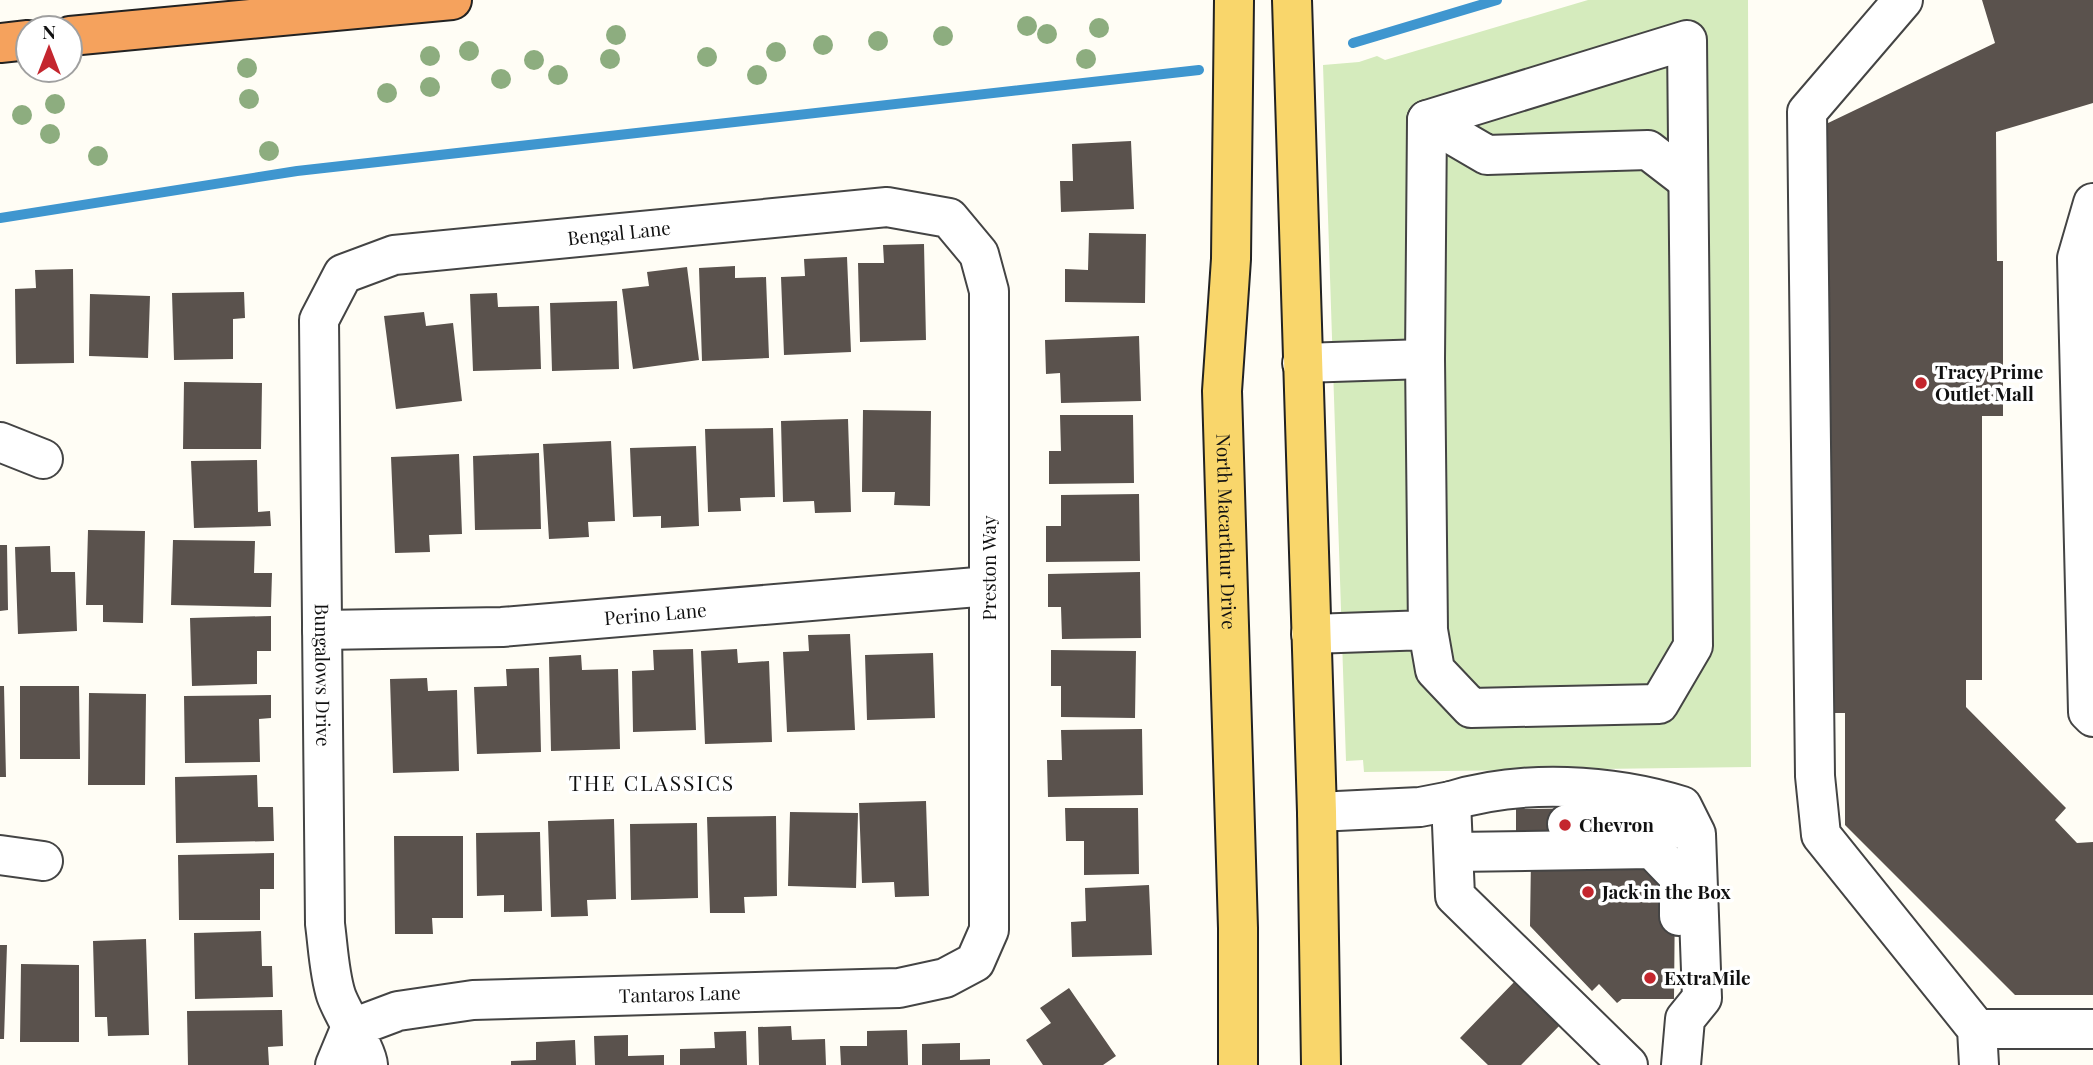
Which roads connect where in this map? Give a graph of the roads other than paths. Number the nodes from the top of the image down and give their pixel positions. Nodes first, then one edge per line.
1 (452, 0) edge
2 (1234, 0) edge
3 (1292, 0) edge
4 (1903, 0) edge
5 (84, 35) edge
6 (1427, 120) junction
7 (1687, 180) junction
8 (2093, 203) edge
9 (949, 218) joint
10 (319, 320) joint
11 (1425, 359) junction
12 (1302, 363) junction
13 (0, 442) edge
14 (43, 458) dead end
15 (989, 586) junction
16 (322, 630) junction
17 (1428, 630) junction
18 (1311, 634) junction
19 (2093, 718) edge
20 (1317, 812) junction
21 (1453, 826) junction
22 (0, 855) edge
23 (43, 861) dead end
24 (989, 930) joint
25 (1685, 1019) junction
26 (350, 1028) junction
27 (2093, 1029) edge
28 (1978, 1047) edge
29 (335, 1065) edge
30 (368, 1065) edge
31 (1238, 1065) edge
32 (1321, 1065) edge
33 (1628, 1065) edge
34 (1681, 1065) edge

1 - 5 highway
2 - 31 main road, North Macarthur Drive
3 - 12 main road
4 - 28 street
6 - 7 street
6 - 7 street
6 - 11 street
7 - 17 street
8 - 19 street
9 - 10 street, Bengal Lane
9 - 15 street, Preston Way
10 - 16 street, Bungalows Drive
11 - 12 street
11 - 17 street
12 - 18 main road
13 - 14 street
15 - 16 street, Perino Lane
15 - 24 street, Preston Way
16 - 26 street, Bungalows Drive
17 - 18 street
18 - 20 main road
20 - 21 street
20 - 32 main road
21 - 25 street
21 - 25 street
21 - 33 street
22 - 23 street
24 - 26 street, Tantaros Lane
25 - 34 street
26 - 29 street
26 - 30 street, Bungalows Drive
27 - 28 street

